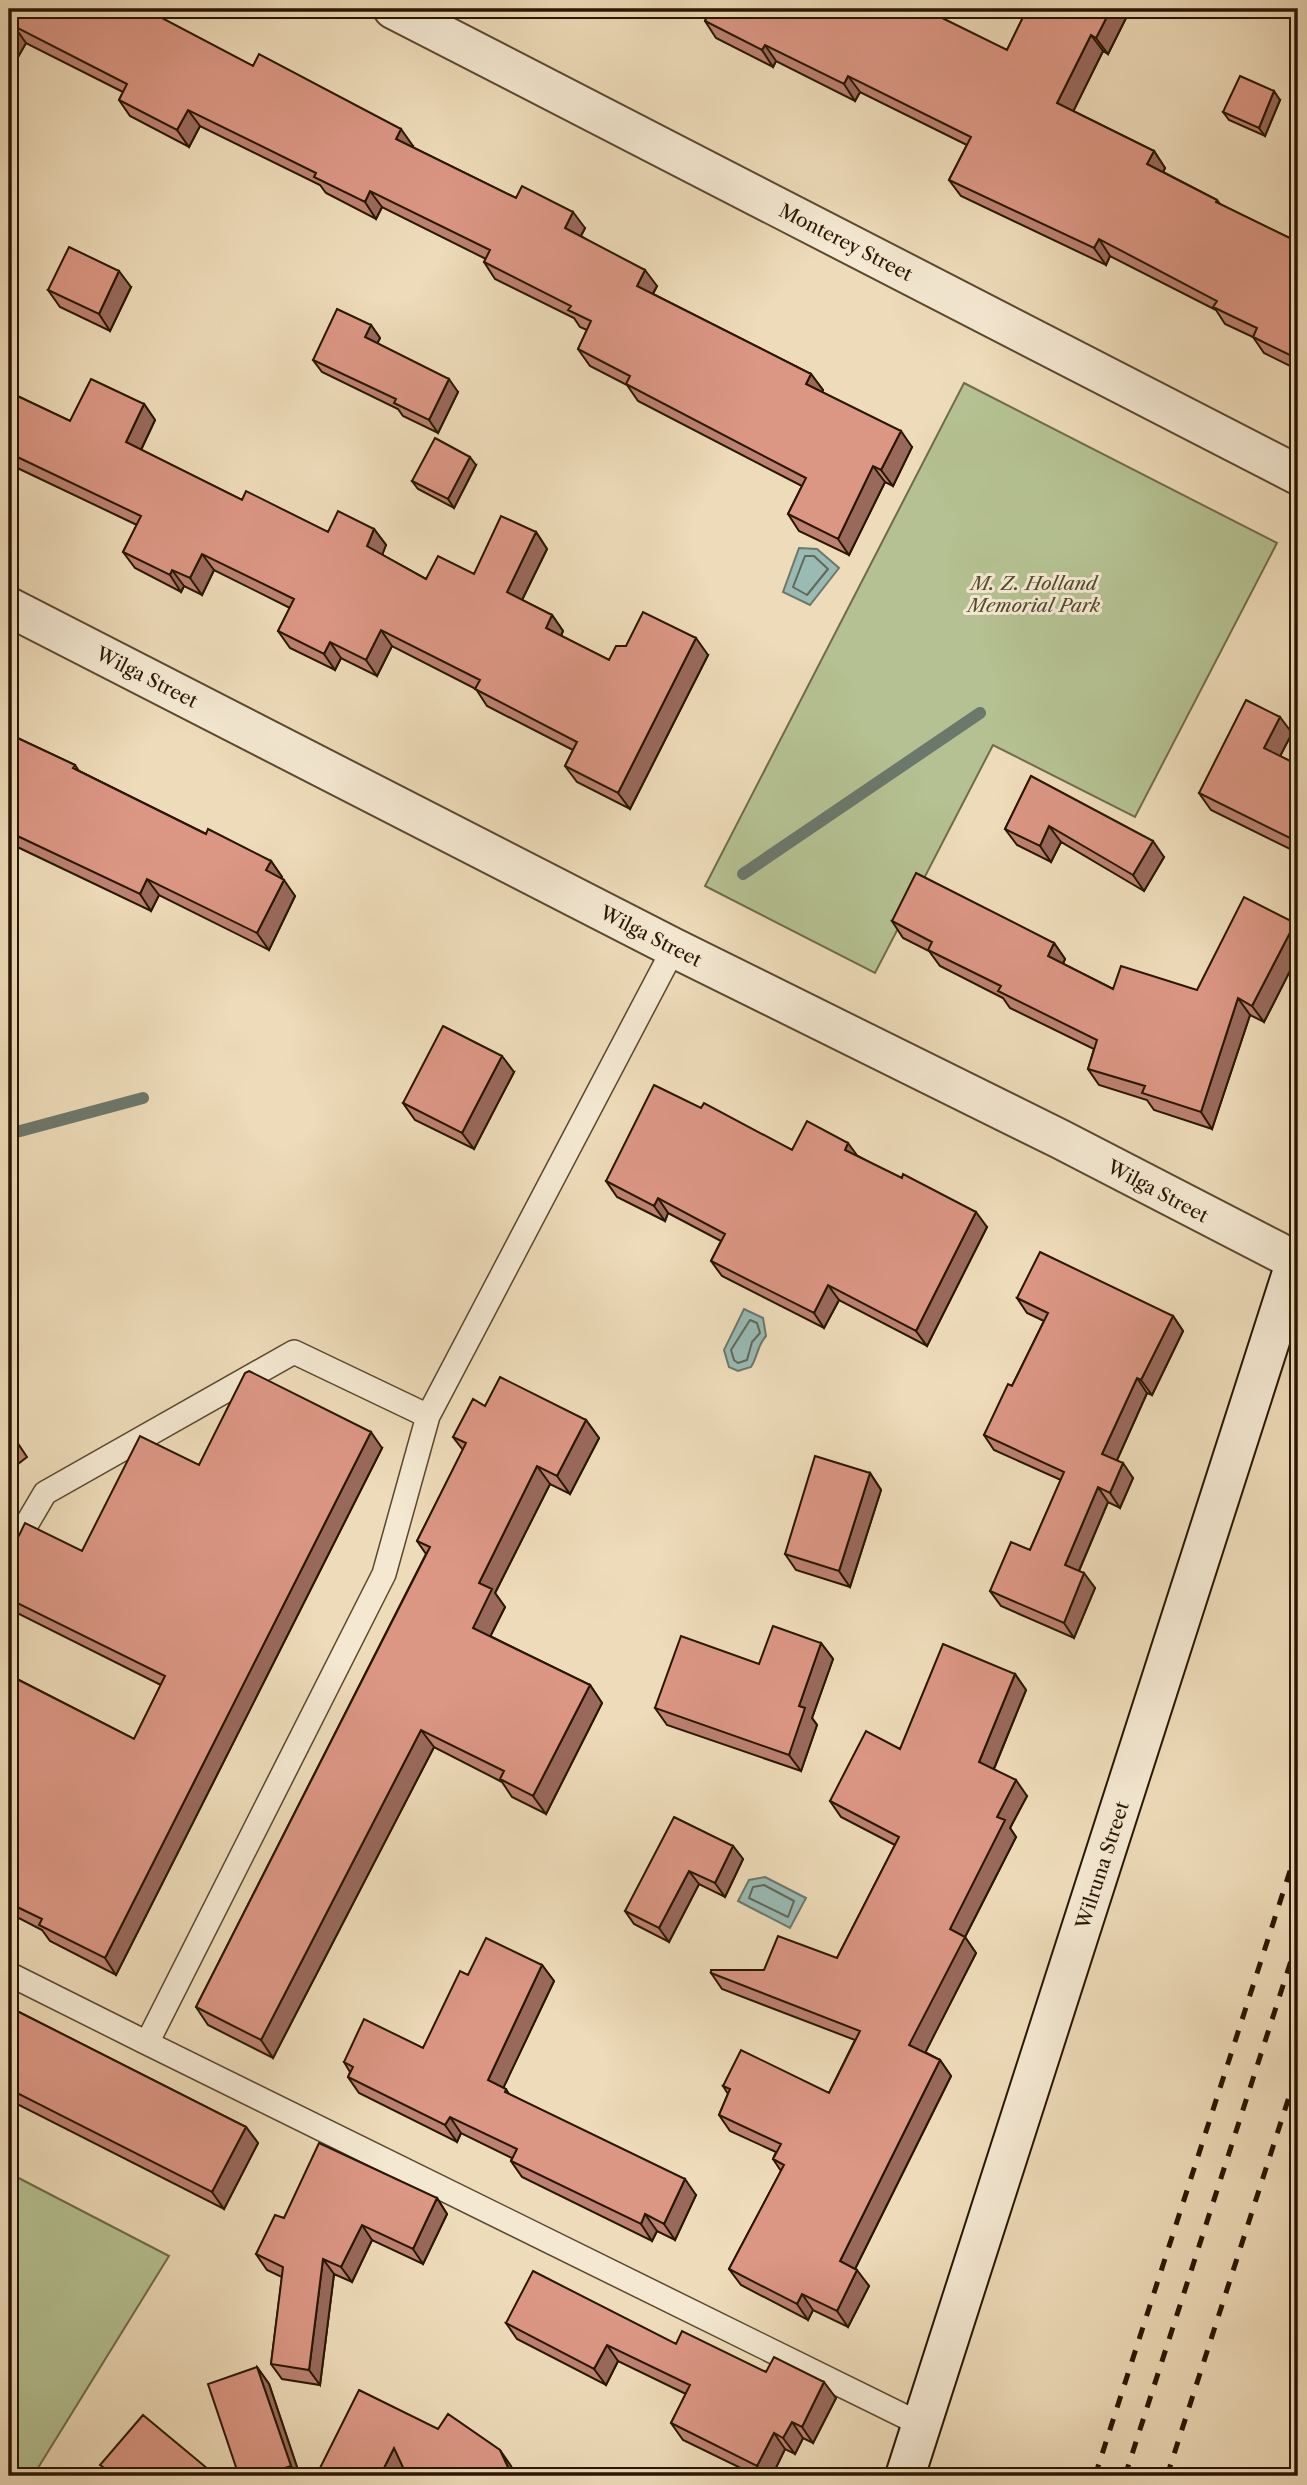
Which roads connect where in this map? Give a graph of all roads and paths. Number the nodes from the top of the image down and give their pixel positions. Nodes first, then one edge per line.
1 (393, 9) edge
2 (1298, 475) edge
3 (9, 607) edge
4 (674, 948) junction
5 (1297, 1257) edge
6 (428, 1416) junction
7 (9, 1554) edge
8 (9, 1974) edge
9 (147, 2043) junction
10 (922, 2425) junction
11 (905, 2476) edge

1 - 2 street, Monterey Street
3 - 4 street, Wilga Street
4 - 5 street, Wilga Street
4 - 6 lane
5 - 10 street, Wilruna Street
6 - 7 lane
6 - 9 lane
8 - 9 lane
9 - 10 lane
10 - 11 street, Wilruna Street

